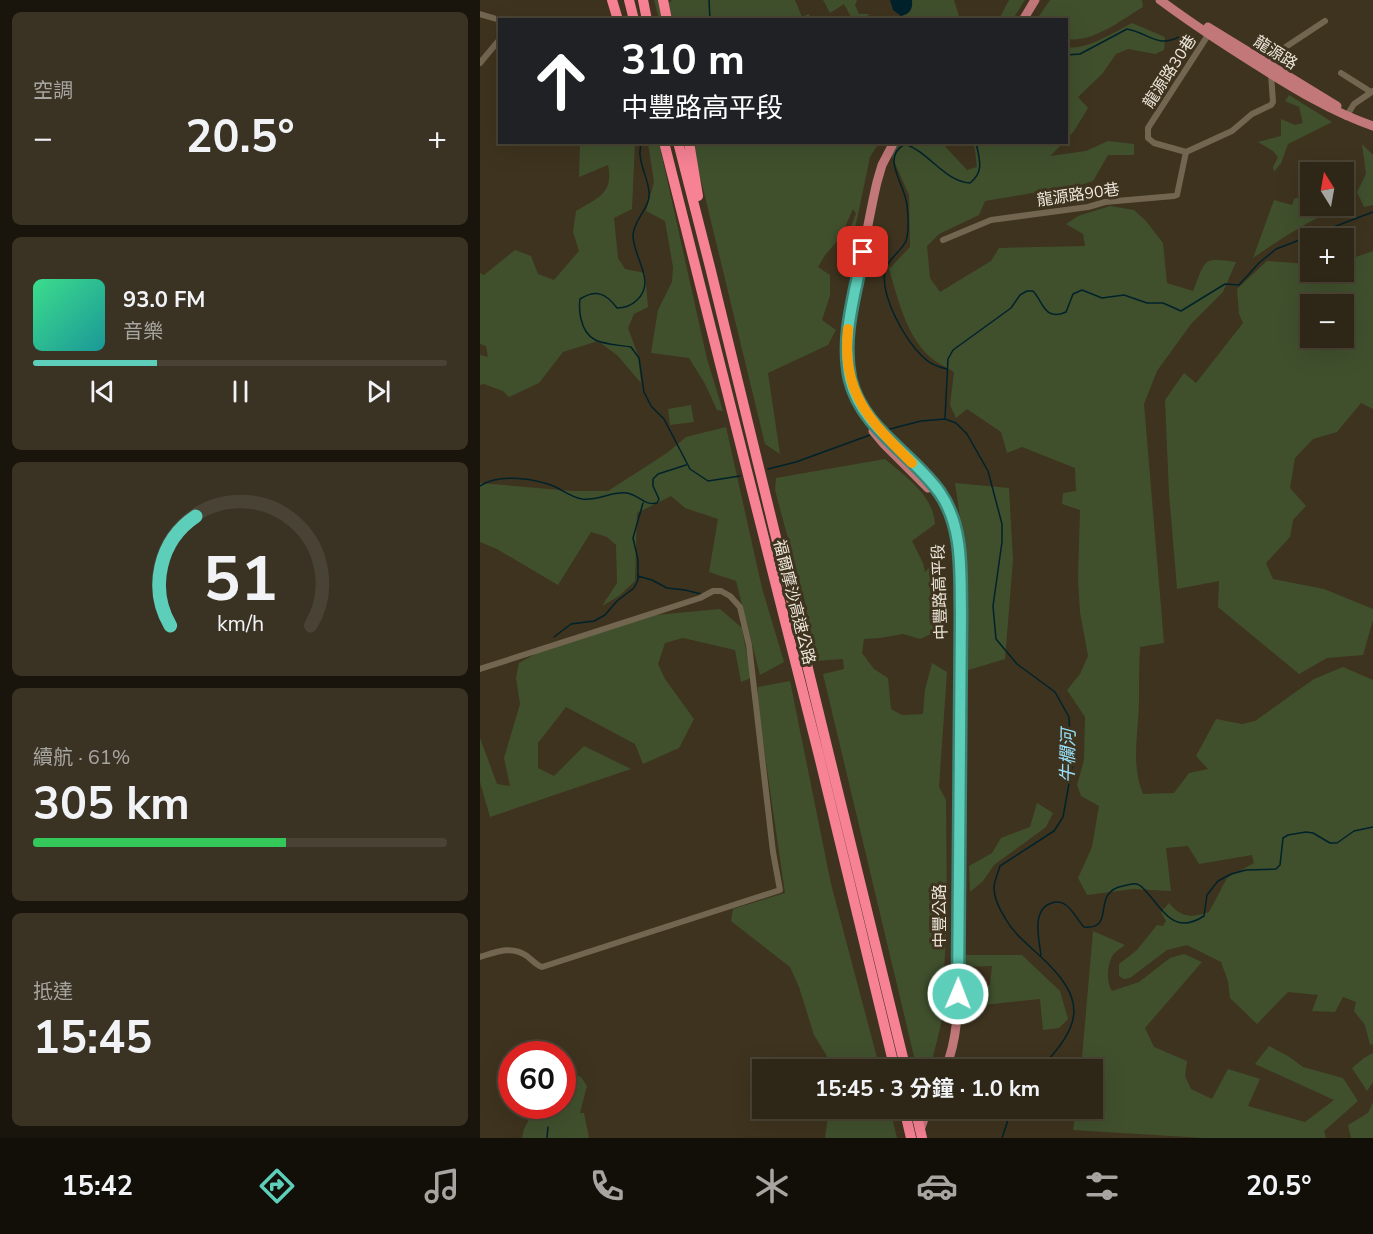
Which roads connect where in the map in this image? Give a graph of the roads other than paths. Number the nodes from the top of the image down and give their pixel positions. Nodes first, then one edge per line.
1 (612, 0) edge
2 (629, 0) edge
3 (643, 0) edge
4 (663, 0) edge
5 (1035, 0) edge
6 (1041, 0) edge
7 (1160, 0) edge
8 (1168, 0) edge
9 (480, 14) edge
10 (617, 18) edge
11 (634, 18) edge
12 (647, 18) edge
13 (667, 18) edge
14 (1024, 18) edge
15 (1031, 18) edge
16 (498, 19) edge
17 (1325, 21) dead end
18 (1211, 32) junction
19 (498, 41) edge
20 (480, 63) edge
21 (1267, 69) junction
22 (1341, 73) dead end
23 (1372, 92) edge
24 (1348, 114) junction
25 (1373, 119) edge
26 (1373, 126) edge
27 (663, 144) edge
28 (679, 144) edge
29 (689, 144) edge
30 (885, 144) edge
31 (893, 144) edge
32 (1186, 152) junction
33 (943, 240) dead end
34 (710, 267) junction
35 (864, 416) junction
36 (480, 669) edge
37 (956, 759) junction
38 (480, 957) edge
39 (892, 1033) junction
40 (894, 1059) edge
41 (902, 1059) edge
42 (944, 1059) edge
43 (949, 1059) edge
44 (907, 1119) edge
45 (918, 1119) edge
46 (918, 1119) edge
47 (924, 1119) edge
48 (911, 1138) edge
49 (917, 1138) edge
50 (922, 1138) edge

1 - 10 highway
2 - 11 highway
3 - 12 highway
4 - 13 highway
5 - 14 main road
6 - 15 main road
7 - 18 main road
8 - 18 main road
9 - 16 street
17 - 21 street
18 - 21 main road
18 - 32 street, 龍源路30巷
19 - 20 street
21 - 24 main road
21 - 32 street
22 - 23 street
23 - 24 street
24 - 25 main road
24 - 26 main road
27 - 39 highway, 福爾摩沙高速公路
28 - 34 highway, 福爾摩沙高速公路
29 - 34 highway
30 - 35 main road, 中豐路高平段
31 - 35 main road, 中豐路高平段
32 - 33 street, 龍源路90巷
34 - 39 highway, 福爾摩沙高速公路
35 - 37 main road, 中豐路高平段
36 - 38 street
37 - 42 main road, 中豐公路
37 - 43 main road, 中豐公路
39 - 40 highway, 福爾摩沙高速公路
39 - 41 highway, 福爾摩沙高速公路
44 - 48 highway
45 - 48 main road
46 - 50 highway
47 - 49 main road

